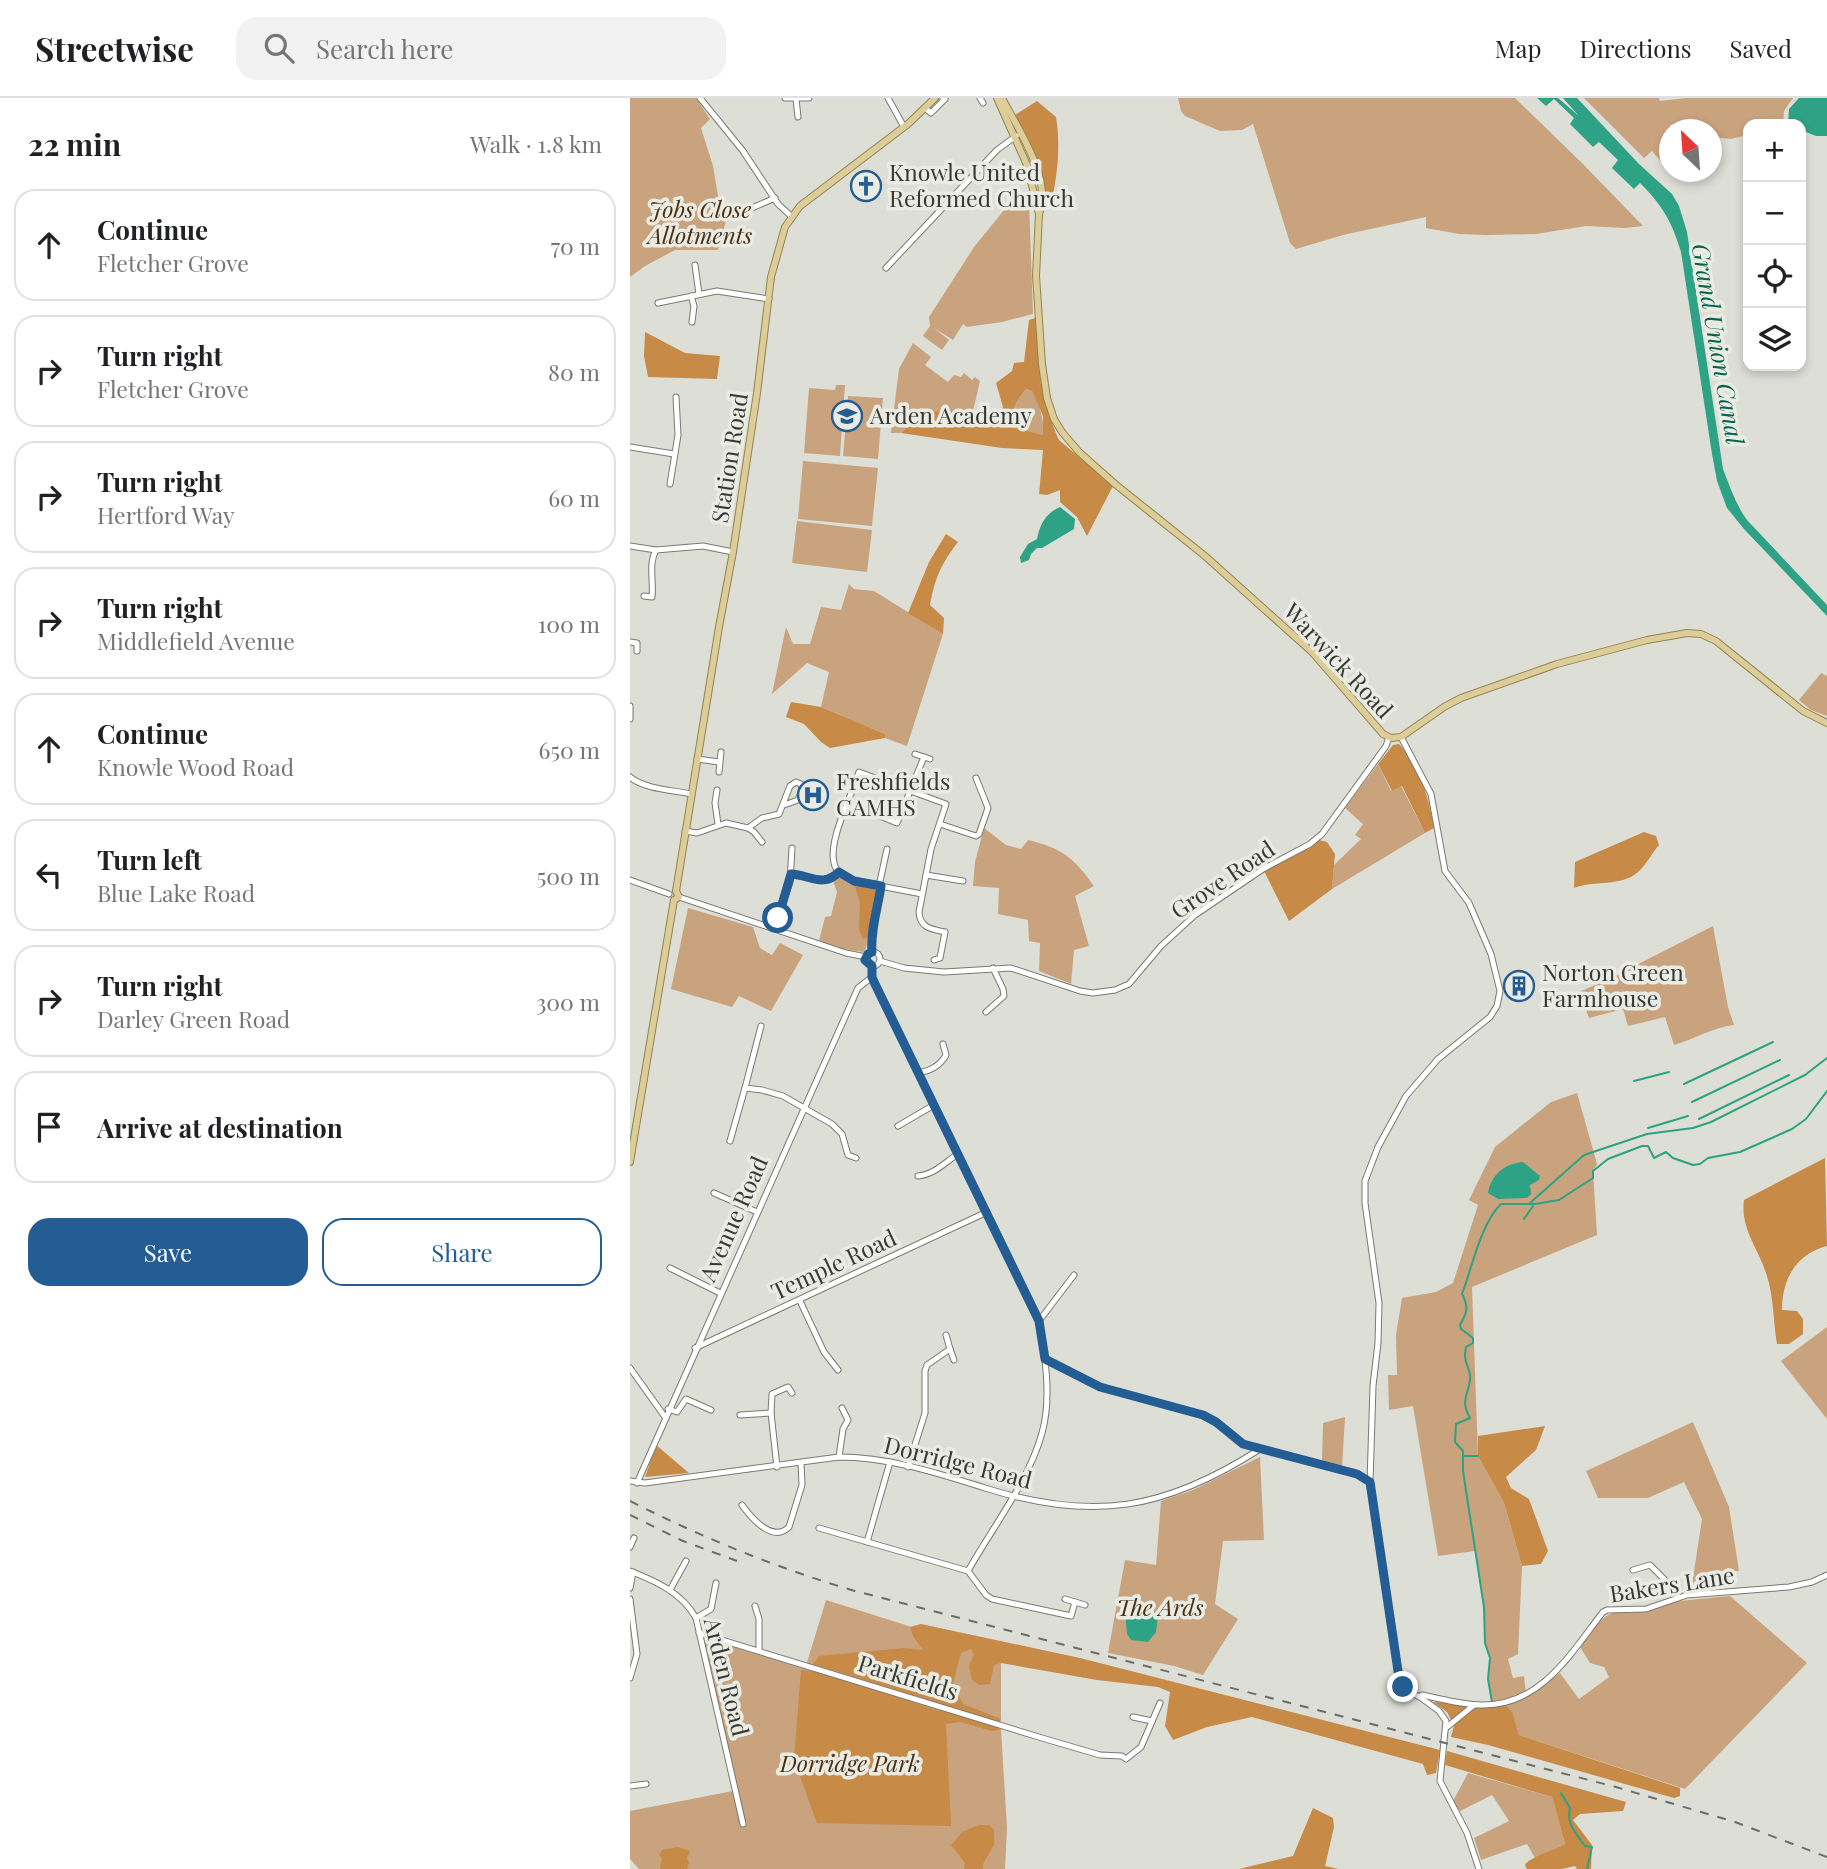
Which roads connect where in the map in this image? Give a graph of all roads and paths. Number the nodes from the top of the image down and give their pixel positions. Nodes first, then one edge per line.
1 (700, 98) edge
2 (785, 98) edge
3 (809, 98) edge
4 (888, 98) edge
5 (935, 98) edge
6 (945, 98) edge
7 (996, 98) edge
8 (1002, 98) edge
9 (796, 99) edge
10 (925, 108) junction
11 (797, 117) dead end
12 (904, 127) junction
13 (1017, 135) junction
14 (775, 198) junction
15 (745, 211) dead end
16 (791, 216) junction
17 (886, 268) dead end
18 (688, 272) dead end
19 (699, 294) junction
20 (691, 296) junction
21 (769, 299) junction
22 (661, 300) dead end
23 (692, 322) dead end
24 (676, 397) dead end
25 (676, 405) junction
26 (669, 406) dead end
27 (630, 447) edge
28 (674, 454) junction
29 (670, 484) dead end
30 (630, 546) edge
31 (656, 550) junction
32 (733, 552) junction
33 (644, 596) dead end
34 (630, 642) edge
35 (636, 651) dead end
36 (630, 706) edge
37 (630, 719) edge
38 (1827, 723) edge
39 (1389, 737) junction
40 (1401, 737) junction
41 (721, 752) dead end
42 (915, 754) dead end
43 (923, 757) junction
44 (930, 759) dead end
45 (697, 760) junction
46 (719, 762) junction
47 (719, 772) dead end
48 (632, 778) edge
49 (976, 778) dead end
50 (630, 787) edge
51 (717, 790) dead end
52 (910, 791) junction
53 (691, 794) junction
54 (716, 798) junction
55 (724, 799) dead end
56 (784, 805) dead end
57 (847, 808) junction
58 (718, 824) junction
59 (940, 824) junction
60 (748, 828) junction
61 (685, 831) junction
62 (762, 842) dead end
63 (792, 848) dead end
64 (887, 849) dead end
65 (839, 872) junction
66 (791, 874) junction
67 (926, 874) junction
68 (630, 880) edge
69 (954, 880) junction
70 (963, 881) dead end
71 (880, 886) junction
72 (954, 889) dead end
73 (922, 894) junction
74 (675, 895) junction
75 (778, 920) dead end
76 (944, 932) junction
77 (954, 933) dead end
78 (872, 952) junction
79 (866, 957) junction
80 (939, 959) dead end
81 (880, 961) junction
82 (872, 966) junction
83 (993, 968) junction
84 (872, 977) junction
85 (986, 1013) dead end
86 (761, 1026) dead end
87 (943, 1044) dead end
88 (918, 1073) junction
89 (745, 1088) junction
90 (934, 1105) junction
91 (804, 1108) junction
92 (898, 1126) dead end
93 (730, 1141) dead end
94 (958, 1154) junction
95 (856, 1158) dead end
96 (630, 1162) edge
97 (918, 1176) dead end
98 (714, 1194) dead end
99 (757, 1212) junction
100 (987, 1212) junction
101 (670, 1268) dead end
102 (1076, 1285) dead end
103 (720, 1293) junction
104 (800, 1301) junction
105 (1039, 1321) junction
106 (946, 1335) dead end
107 (695, 1348) junction
108 (950, 1349) junction
109 (1045, 1359) junction
110 (954, 1360) dead end
111 (630, 1367) edge
112 (838, 1370) dead end
113 (789, 1387) dead end
114 (772, 1394) junction
115 (764, 1397) dead end
116 (668, 1409) junction
117 (711, 1410) dead end
118 (853, 1410) dead end
119 (771, 1413) junction
120 (740, 1415) dead end
121 (665, 1418) junction
122 (1260, 1449) junction
123 (839, 1457) junction
124 (890, 1462) junction
125 (801, 1464) junction
126 (908, 1466) junction
127 (777, 1467) junction
128 (1370, 1469) junction
129 (1357, 1474) junction
130 (633, 1482) edge
131 (1370, 1482) junction
132 (1012, 1496) junction
133 (742, 1505) dead end
134 (819, 1528) dead end
135 (634, 1537) edge
136 (867, 1542) junction
137 (630, 1547) edge
138 (686, 1561) dead end
139 (1633, 1570) dead end
140 (631, 1571) edge
141 (968, 1571) junction
142 (1827, 1575) edge
143 (718, 1586) dead end
144 (630, 1588) edge
145 (670, 1590) junction
146 (630, 1598) edge
147 (1678, 1598) junction
148 (1065, 1600) dead end
149 (1075, 1602) junction
150 (1085, 1605) dead end
151 (755, 1606) dead end
152 (696, 1618) junction
153 (699, 1633) junction
154 (760, 1651) junction
155 (630, 1678) edge
156 (1420, 1697) junction
157 (1160, 1703) dead end
158 (1474, 1705) junction
159 (1133, 1717) dead end
160 (1152, 1721) junction
161 (1447, 1727) junction
162 (633, 1777) dead end
163 (646, 1784) dead end
164 (632, 1786) edge
165 (743, 1824) dead end
166 (1479, 1869) edge

1 - 14 street
2 - 9 street
3 - 9 street
4 - 12 street
5 - 10 main road, Station Road
6 - 10 street
7 - 13 main road, Warwick Road
8 - 13 main road, Warwick Road
9 - 11 street
10 - 12 main road, Station Road
12 - 16 main road, Station Road
13 - 17 street
13 - 39 main road, Warwick Road
14 - 15 street
14 - 16 street
16 - 21 main road, Station Road
18 - 19 street
19 - 20 street
19 - 21 street
20 - 22 street
20 - 23 street
21 - 32 main road, Station Road
24 - 25 street
25 - 26 street
25 - 28 street
27 - 28 street
28 - 29 street
30 - 31 street
31 - 32 street
31 - 33 street
32 - 45 main road, Station Road
34 - 35 street
36 - 37 street
38 - 40 main road, Warwick Road
39 - 40 main road, Warwick Road
39 - 83 street, Grove Road
40 - 128 street
41 - 46 street
42 - 43 street
43 - 44 street
43 - 52 street
45 - 46 street
45 - 53 main road, Station Road
46 - 47 street
48 - 50 street
48 - 53 street
49 - 59 street
51 - 54 street
52 - 57 street
52 - 57 street
52 - 59 street
53 - 61 main road, Station Road
54 - 55 street
54 - 58 street
56 - 60 street
57 - 65 street
58 - 60 street
58 - 61 street
59 - 67 street
60 - 62 street
61 - 74 main road, Station Road
63 - 66 street
64 - 71 street
65 - 66 street
65 - 71 street
66 - 75 street
67 - 69 street
67 - 73 street
68 - 74 street
69 - 70 street
69 - 72 street
71 - 73 street
71 - 78 street
73 - 76 street
74 - 79 street
74 - 96 main road, Station Road
76 - 77 street
76 - 80 street
78 - 79 street
78 - 81 street
79 - 82 street
81 - 82 street
81 - 83 street, Grove Road
82 - 84 street
83 - 85 street
84 - 88 street
84 - 91 street, Avenue Road
86 - 89 street
87 - 88 street
88 - 90 street
89 - 91 street
89 - 93 street
90 - 92 street
90 - 94 street
91 - 95 street
91 - 99 street, Avenue Road
94 - 97 street
94 - 100 street
98 - 99 street
99 - 103 street, Avenue Road
100 - 104 street, Temple Road
100 - 105 street
101 - 103 street
102 - 105 street
103 - 107 street, Avenue Road
104 - 107 street, Temple Road
104 - 112 street
105 - 109 street
106 - 108 street
107 - 116 street, Avenue Road
108 - 110 street
108 - 126 street
109 - 122 street
109 - 132 street
111 - 121 street
113 - 114 street
114 - 115 street
114 - 119 street
116 - 117 street
116 - 121 street, Avenue Road
118 - 123 street
119 - 120 street
119 - 127 street
121 - 130 street, Avenue Road
122 - 129 street
122 - 132 street, Dorridge Road
123 - 124 street, Dorridge Road
123 - 125 street, Dorridge Road
124 - 126 street, Dorridge Road
124 - 136 street
125 - 127 street, Dorridge Road
125 - 133 street
126 - 132 street, Dorridge Road
127 - 130 street, Dorridge Road
128 - 129 street
128 - 131 street
129 - 131 street
131 - 156 street
132 - 141 street
134 - 136 street
135 - 137 street
136 - 141 street
138 - 145 street
139 - 147 street
140 - 144 street
140 - 145 street, Arden Road
141 - 149 street
142 - 147 street, Bakers Lane
143 - 152 street
145 - 152 street, Arden Road
146 - 155 street
147 - 158 street, Bakers Lane
148 - 149 street
149 - 150 street
151 - 154 street
152 - 153 street, Arden Road
153 - 154 street, Parkfields
153 - 165 street, Arden Road
154 - 160 street, Parkfields
156 - 158 street, Bakers Lane
156 - 161 street
157 - 160 street, Parkfields
158 - 161 street
159 - 160 street
161 - 166 street
162 - 164 street
163 - 164 street

